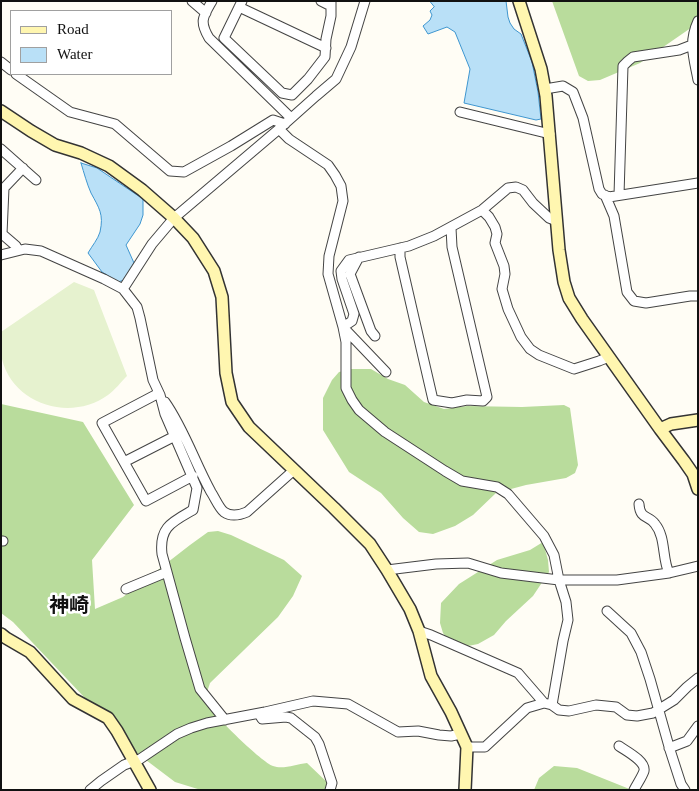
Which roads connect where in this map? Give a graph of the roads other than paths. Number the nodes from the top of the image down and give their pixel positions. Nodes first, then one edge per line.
1 (192, 1) edge
2 (212, 1) edge
3 (321, 1) edge
4 (365, 1) edge
5 (519, 1) edge
6 (240, 4) edge
7 (331, 4) edge
8 (206, 13) junction
9 (698, 21) edge
10 (692, 45) junction
11 (326, 48) junction
12 (249, 62) junction
13 (242, 70) junction
14 (17, 75) edge
15 (698, 80) edge
16 (545, 89) junction
17 (1, 111) edge
18 (460, 112) dead end
19 (285, 124) junction
20 (550, 134) junction
21 (1, 149) edge
22 (23, 168) junction
23 (36, 180) dead end
24 (698, 183) edge
25 (619, 195) junction
26 (605, 196) junction
27 (2, 205) edge
28 (482, 210) junction
29 (174, 218) junction
30 (557, 221) junction
31 (451, 228) junction
32 (400, 248) junction
33 (18, 250) junction
34 (1, 255) edge
35 (360, 257) junction
36 (123, 289) junction
37 (697, 295) edge
38 (343, 327) junction
39 (375, 336) dead end
40 (608, 357) junction
41 (386, 372) dead end
42 (160, 394) junction
43 (698, 420) edge
44 (660, 429) junction
45 (175, 436) junction
46 (124, 462) junction
47 (294, 470) junction
48 (193, 476) junction
49 (698, 489) edge
50 (638, 504) dead end
51 (698, 566) edge
52 (387, 570) junction
53 (167, 572) junction
54 (669, 573) junction
55 (559, 580) junction
56 (126, 589) dead end
57 (607, 611) dead end
58 (419, 631) junction
59 (1, 634) edge
60 (698, 678) edge
61 (548, 704) junction
62 (658, 710) junction
63 (259, 714) junction
64 (225, 720) junction
65 (698, 726) edge
66 (461, 734) junction
67 (619, 746) dead end
68 (467, 747) junction
69 (669, 748) junction
70 (134, 761) junction
71 (90, 790) edge
72 (150, 790) edge
73 (330, 790) edge
74 (464, 790) edge
75 (634, 790) edge
76 (685, 790) edge

1 - 8 street
2 - 8 street
3 - 7 street
4 - 19 street
5 - 16 street
6 - 11 street
6 - 12 street
7 - 11 street
8 - 13 street
9 - 10 street
10 - 15 street
10 - 25 street
11 - 12 street
12 - 13 street
13 - 19 street
14 - 19 street
16 - 20 street
16 - 26 street
17 - 29 street
18 - 20 street
19 - 29 street
19 - 38 street
20 - 30 street
21 - 22 street
22 - 23 street
22 - 27 street
24 - 25 street
25 - 26 street
26 - 37 street
27 - 33 street
28 - 30 street
28 - 31 street
28 - 40 street
29 - 36 street
29 - 47 street
30 - 40 street
31 - 32 street
31 - 32 street
32 - 35 street
33 - 34 street
33 - 36 street
35 - 38 street
35 - 39 street
36 - 42 street
38 - 41 street
38 - 55 street
40 - 44 street
42 - 45 street
42 - 46 street
42 - 47 street
43 - 44 street
44 - 49 street
45 - 46 street
45 - 48 street
46 - 48 street
47 - 52 street
48 - 53 street
50 - 54 street
51 - 54 street
52 - 55 street
52 - 58 street
53 - 56 street
53 - 64 street
54 - 55 street
55 - 61 street
57 - 62 street
58 - 61 street
58 - 66 street
59 - 70 street
60 - 62 street
61 - 62 street
61 - 68 street
62 - 69 street
63 - 64 street
63 - 66 street
63 - 73 street
64 - 70 street
65 - 69 street
66 - 68 street
67 - 75 street
68 - 74 street
69 - 76 street
70 - 71 street
70 - 72 street

